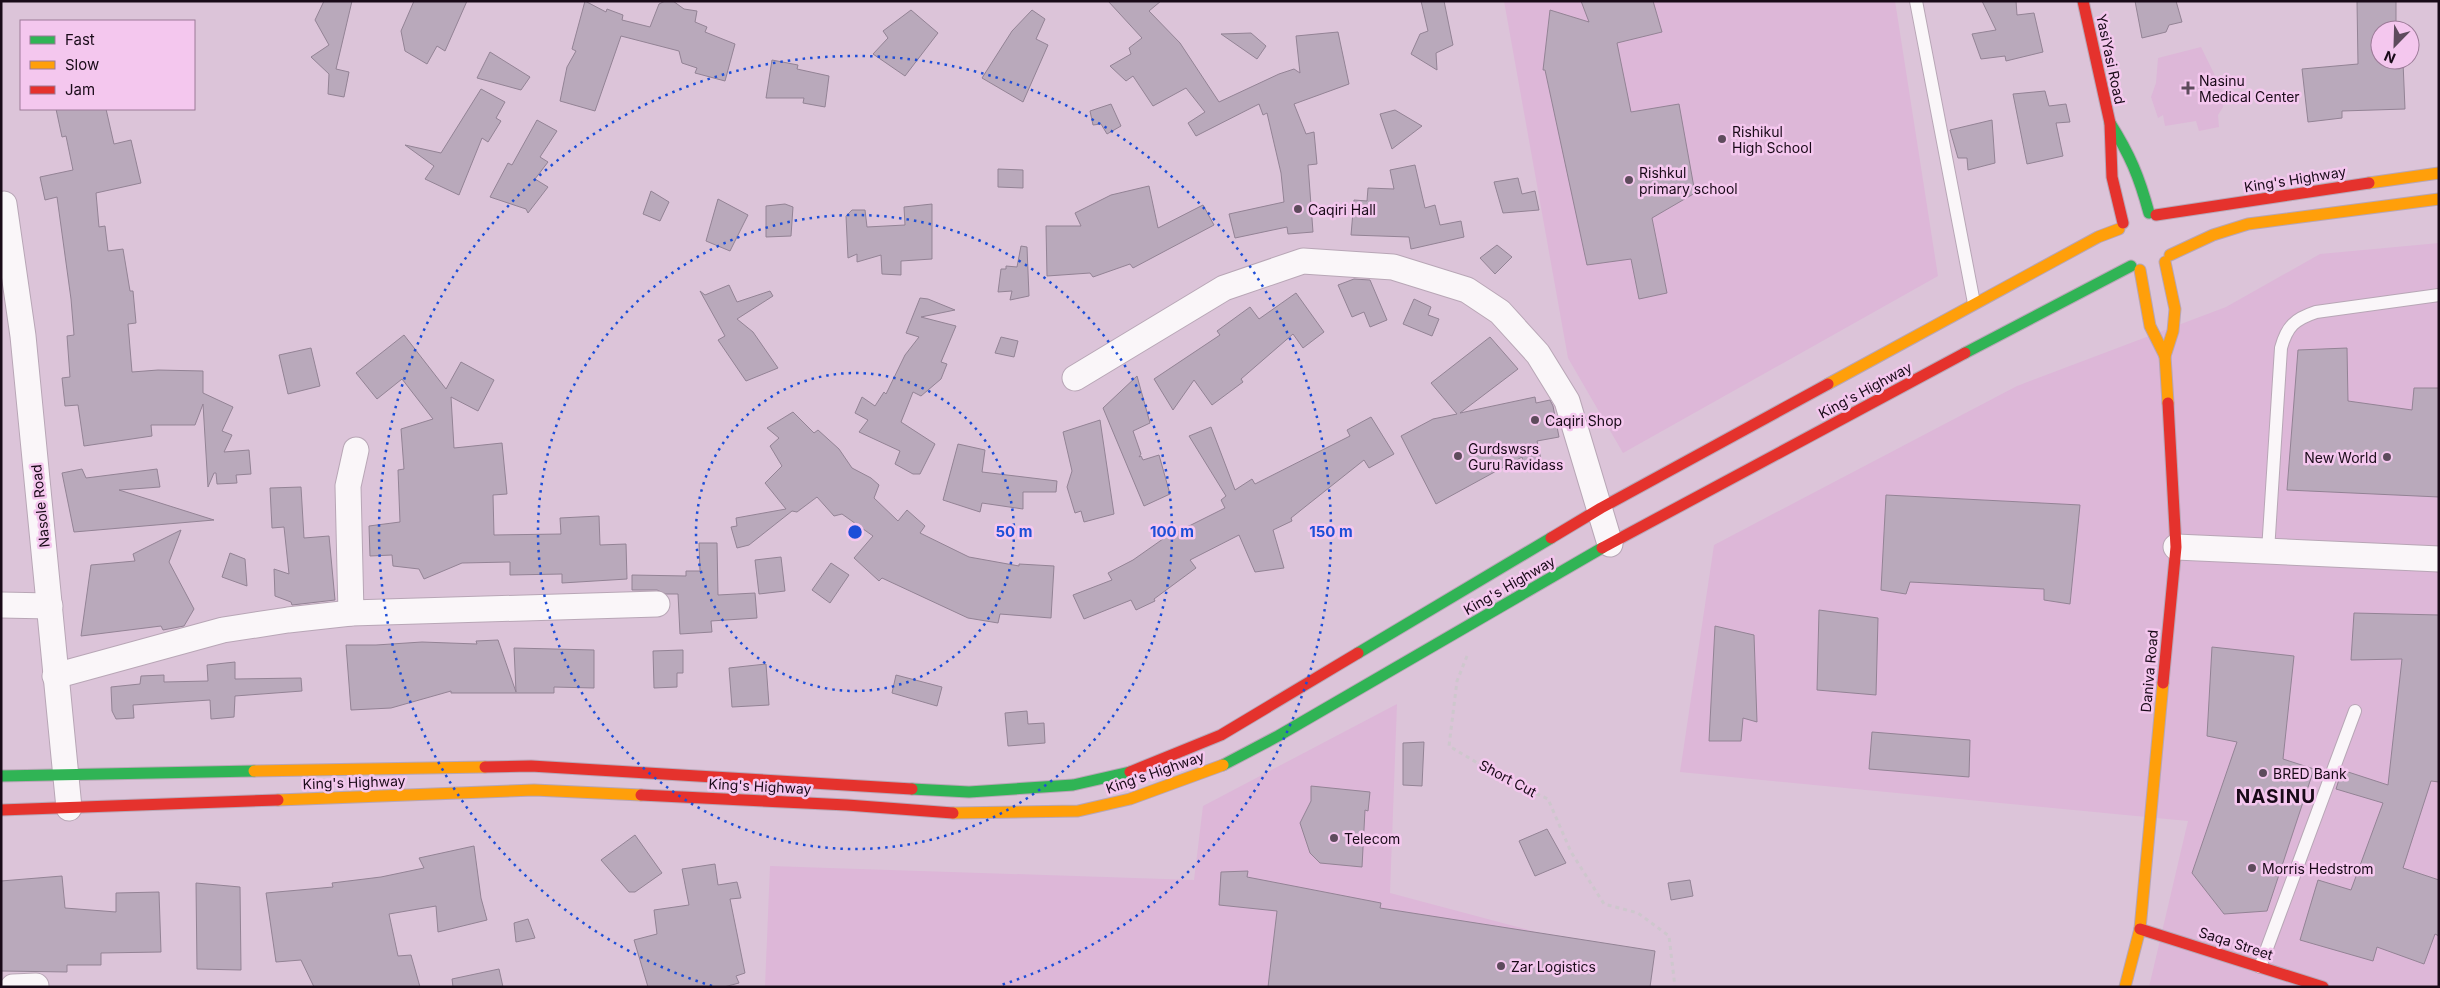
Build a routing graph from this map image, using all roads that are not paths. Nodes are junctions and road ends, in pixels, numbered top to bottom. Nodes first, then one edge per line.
1 (1916, 1) edge
2 (2083, 1) edge
3 (2110, 123) junction
4 (2439, 173) edge
5 (2439, 199) edge
6 (4, 204) dead end
7 (2136, 219) junction
8 (2117, 245) dead end
9 (2168, 258) junction
10 (2131, 265) junction
11 (2439, 295) edge
12 (1974, 303) junction
13 (12, 335) edge
14 (2165, 356) junction
15 (1075, 378) dead end
16 (356, 450) dead end
17 (1601, 508) junction
18 (1610, 544) junction
19 (2176, 547) junction
20 (2268, 551) junction
21 (2439, 559) edge
22 (657, 604) dead end
23 (1, 605) edge
24 (50, 606) junction
25 (351, 613) junction
26 (55, 676) junction
27 (2355, 711) dead end
28 (66, 774) junction
29 (1, 776) edge
30 (69, 808) junction
31 (1, 810) edge
32 (2140, 928) junction
33 (2260, 967) junction
34 (2125, 987) edge
35 (2323, 987) edge

1 - 12 lane
2 - 3 main road, YasiYasi Road
3 - 7 main road, YasiYasi Road
3 - 7 main road, YasiYasi Road
4 - 7 main road, King's Highway
5 - 9 main road
6 - 13 street, Nasole Road
7 - 8 main road
7 - 9 main road
7 - 12 main road, King's Highway
9 - 10 main road, King's Highway
9 - 14 main road
10 - 14 main road
10 - 18 main road, King's Highway
11 - 20 lane
12 - 17 main road, King's Highway
13 - 24 street, Nasole Road
14 - 19 main road, Daniva Road
15 - 17 street
16 - 25 street
17 - 18 street
17 - 28 main road, King's Highway
18 - 30 main road, King's Highway
19 - 20 street
19 - 32 main road, Daniva Road
20 - 21 street
22 - 25 street
23 - 24 street
24 - 26 street, Nasole Road
25 - 26 street
26 - 28 street, Nasole Road
27 - 33 lane
28 - 29 main road, King's Highway
28 - 30 street, Nasole Road
30 - 31 main road, King's Highway
32 - 33 main road, Saqa Street
32 - 34 main road, Daniva Road
33 - 35 main road, Saqa Street

